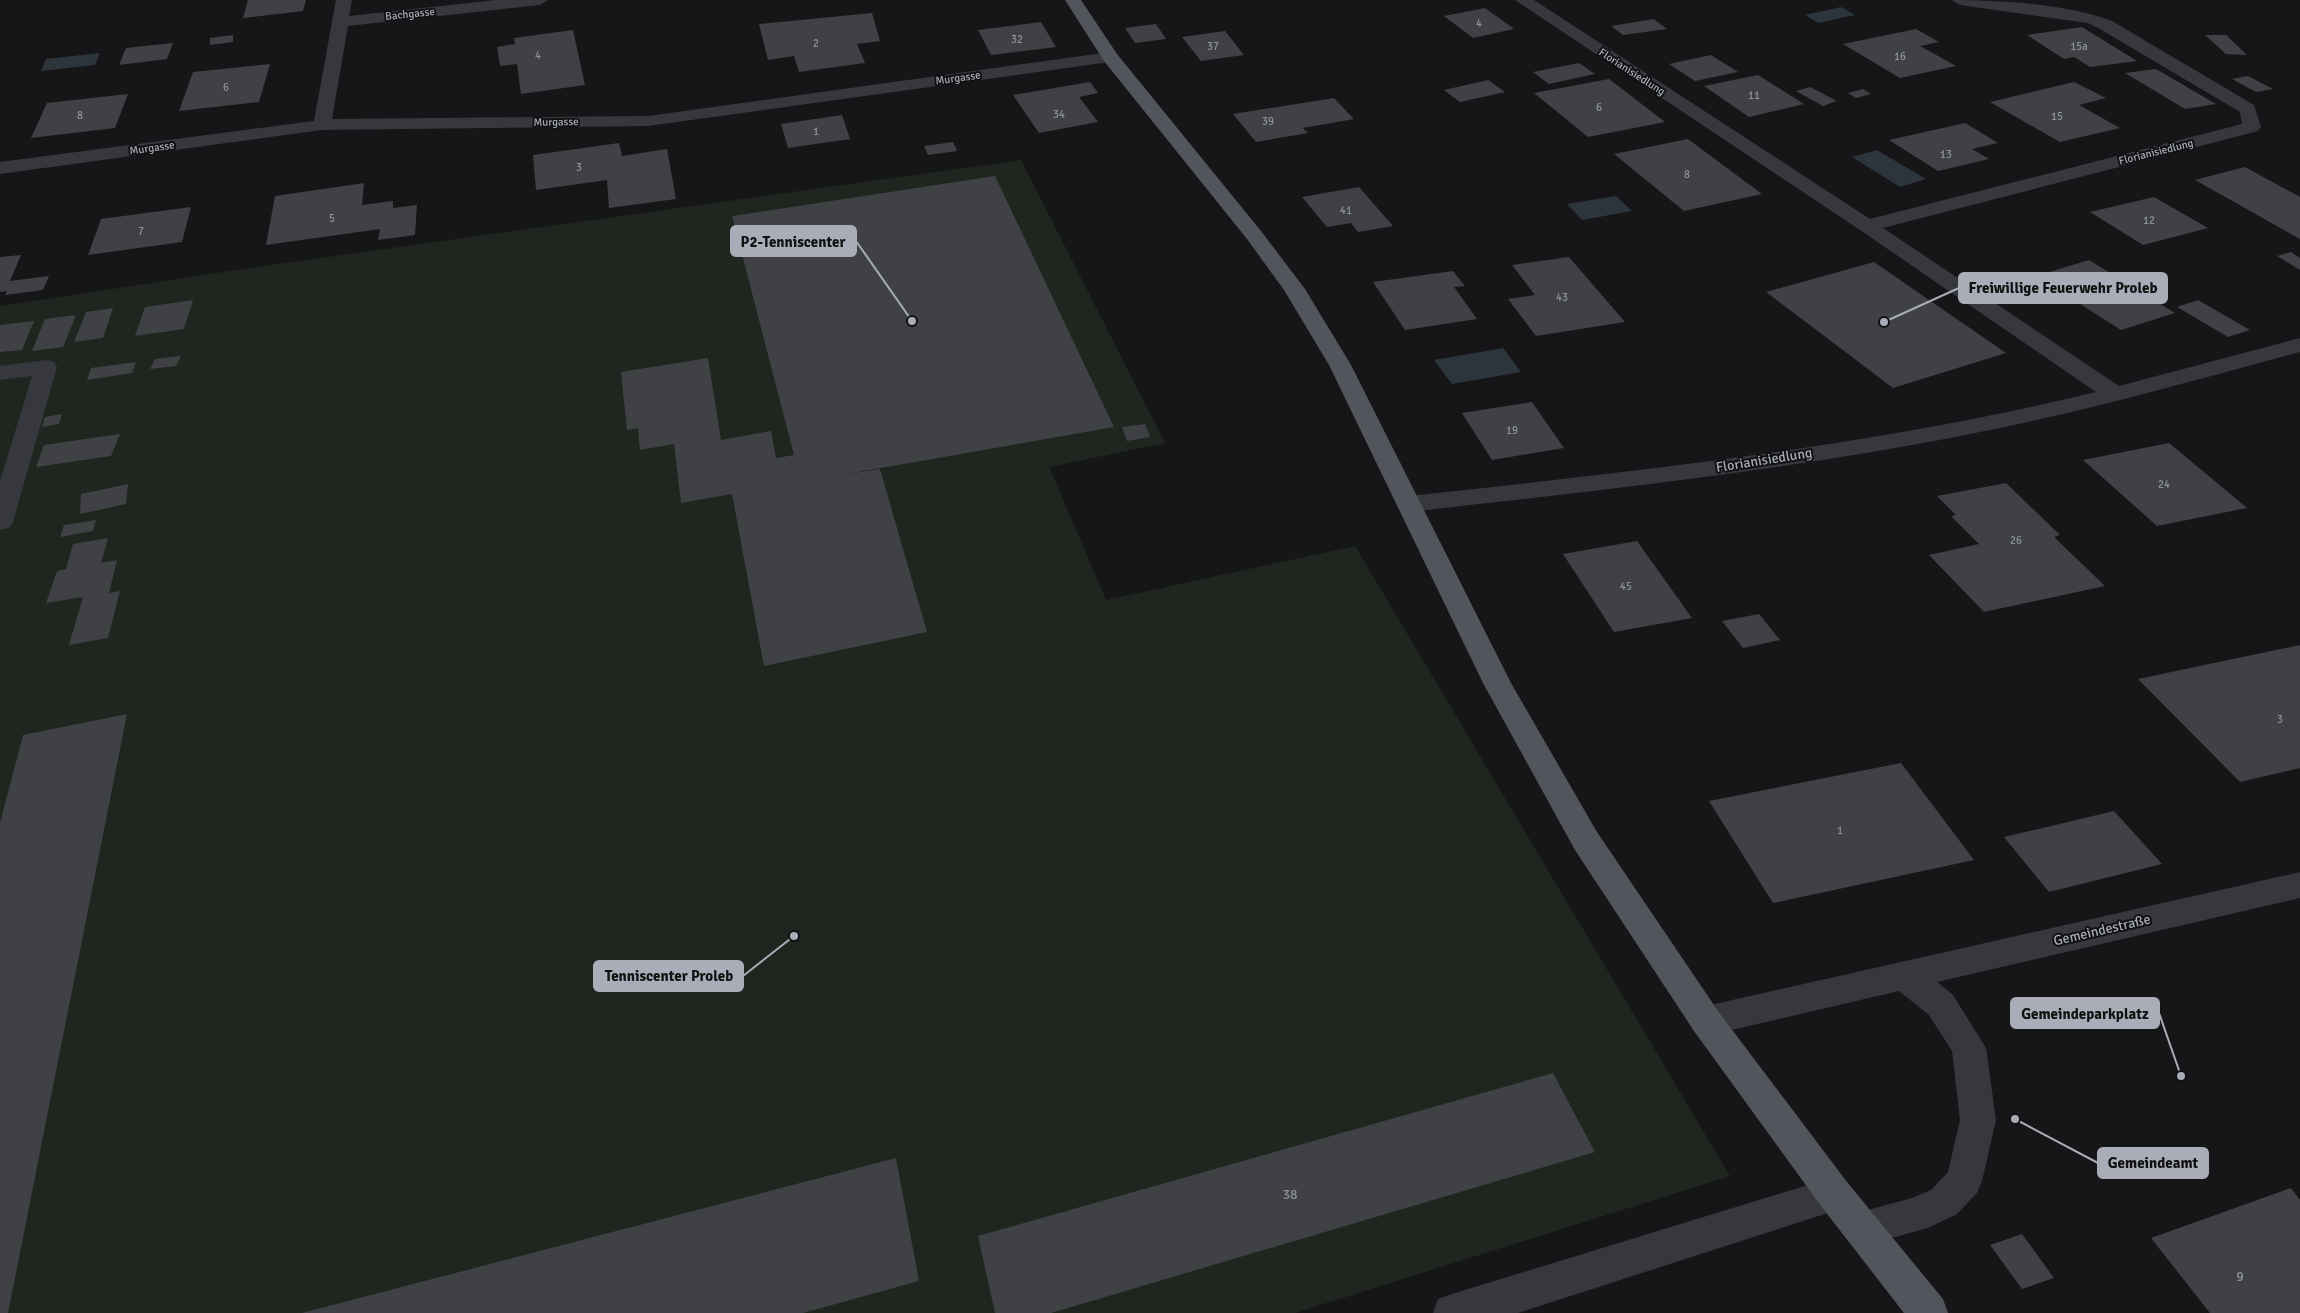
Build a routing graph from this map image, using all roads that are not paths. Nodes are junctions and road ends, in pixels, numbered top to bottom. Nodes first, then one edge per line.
1 (344, 0) edge
2 (540, 0) edge
3 (1073, 0) edge
4 (1523, 0) edge
5 (1960, 0) edge
6 (340, 22) junction
7 (1110, 58) junction
8 (322, 125) junction
9 (0, 168) edge
10 (1867, 226) junction
11 (2300, 344) edge
12 (0, 373) edge
13 (2115, 394) junction
14 (1409, 504) junction
15 (0, 522) edge
16 (2300, 885) edge
17 (1904, 976) junction
18 (1706, 1022) junction
19 (1834, 1194) junction
20 (1862, 1228) junction
21 (1452, 1313) edge
22 (1930, 1313) edge

1 - 6 street
2 - 6 street, Bachgasse
3 - 7 main road
4 - 10 street, Florianisiedlung
5 - 10 street, Florianisiedlung
6 - 8 street
7 - 8 street, Murgasse
7 - 14 main road
8 - 9 street, Murgasse
10 - 13 street, Florianisiedlung
11 - 13 street, Florianisiedlung
12 - 15 street
13 - 14 street, Florianisiedlung
14 - 18 main road
16 - 17 street, Gemeindestraße
17 - 18 street, Gemeindestraße
17 - 20 street
18 - 19 main road
19 - 20 main road
19 - 21 street
20 - 22 main road

